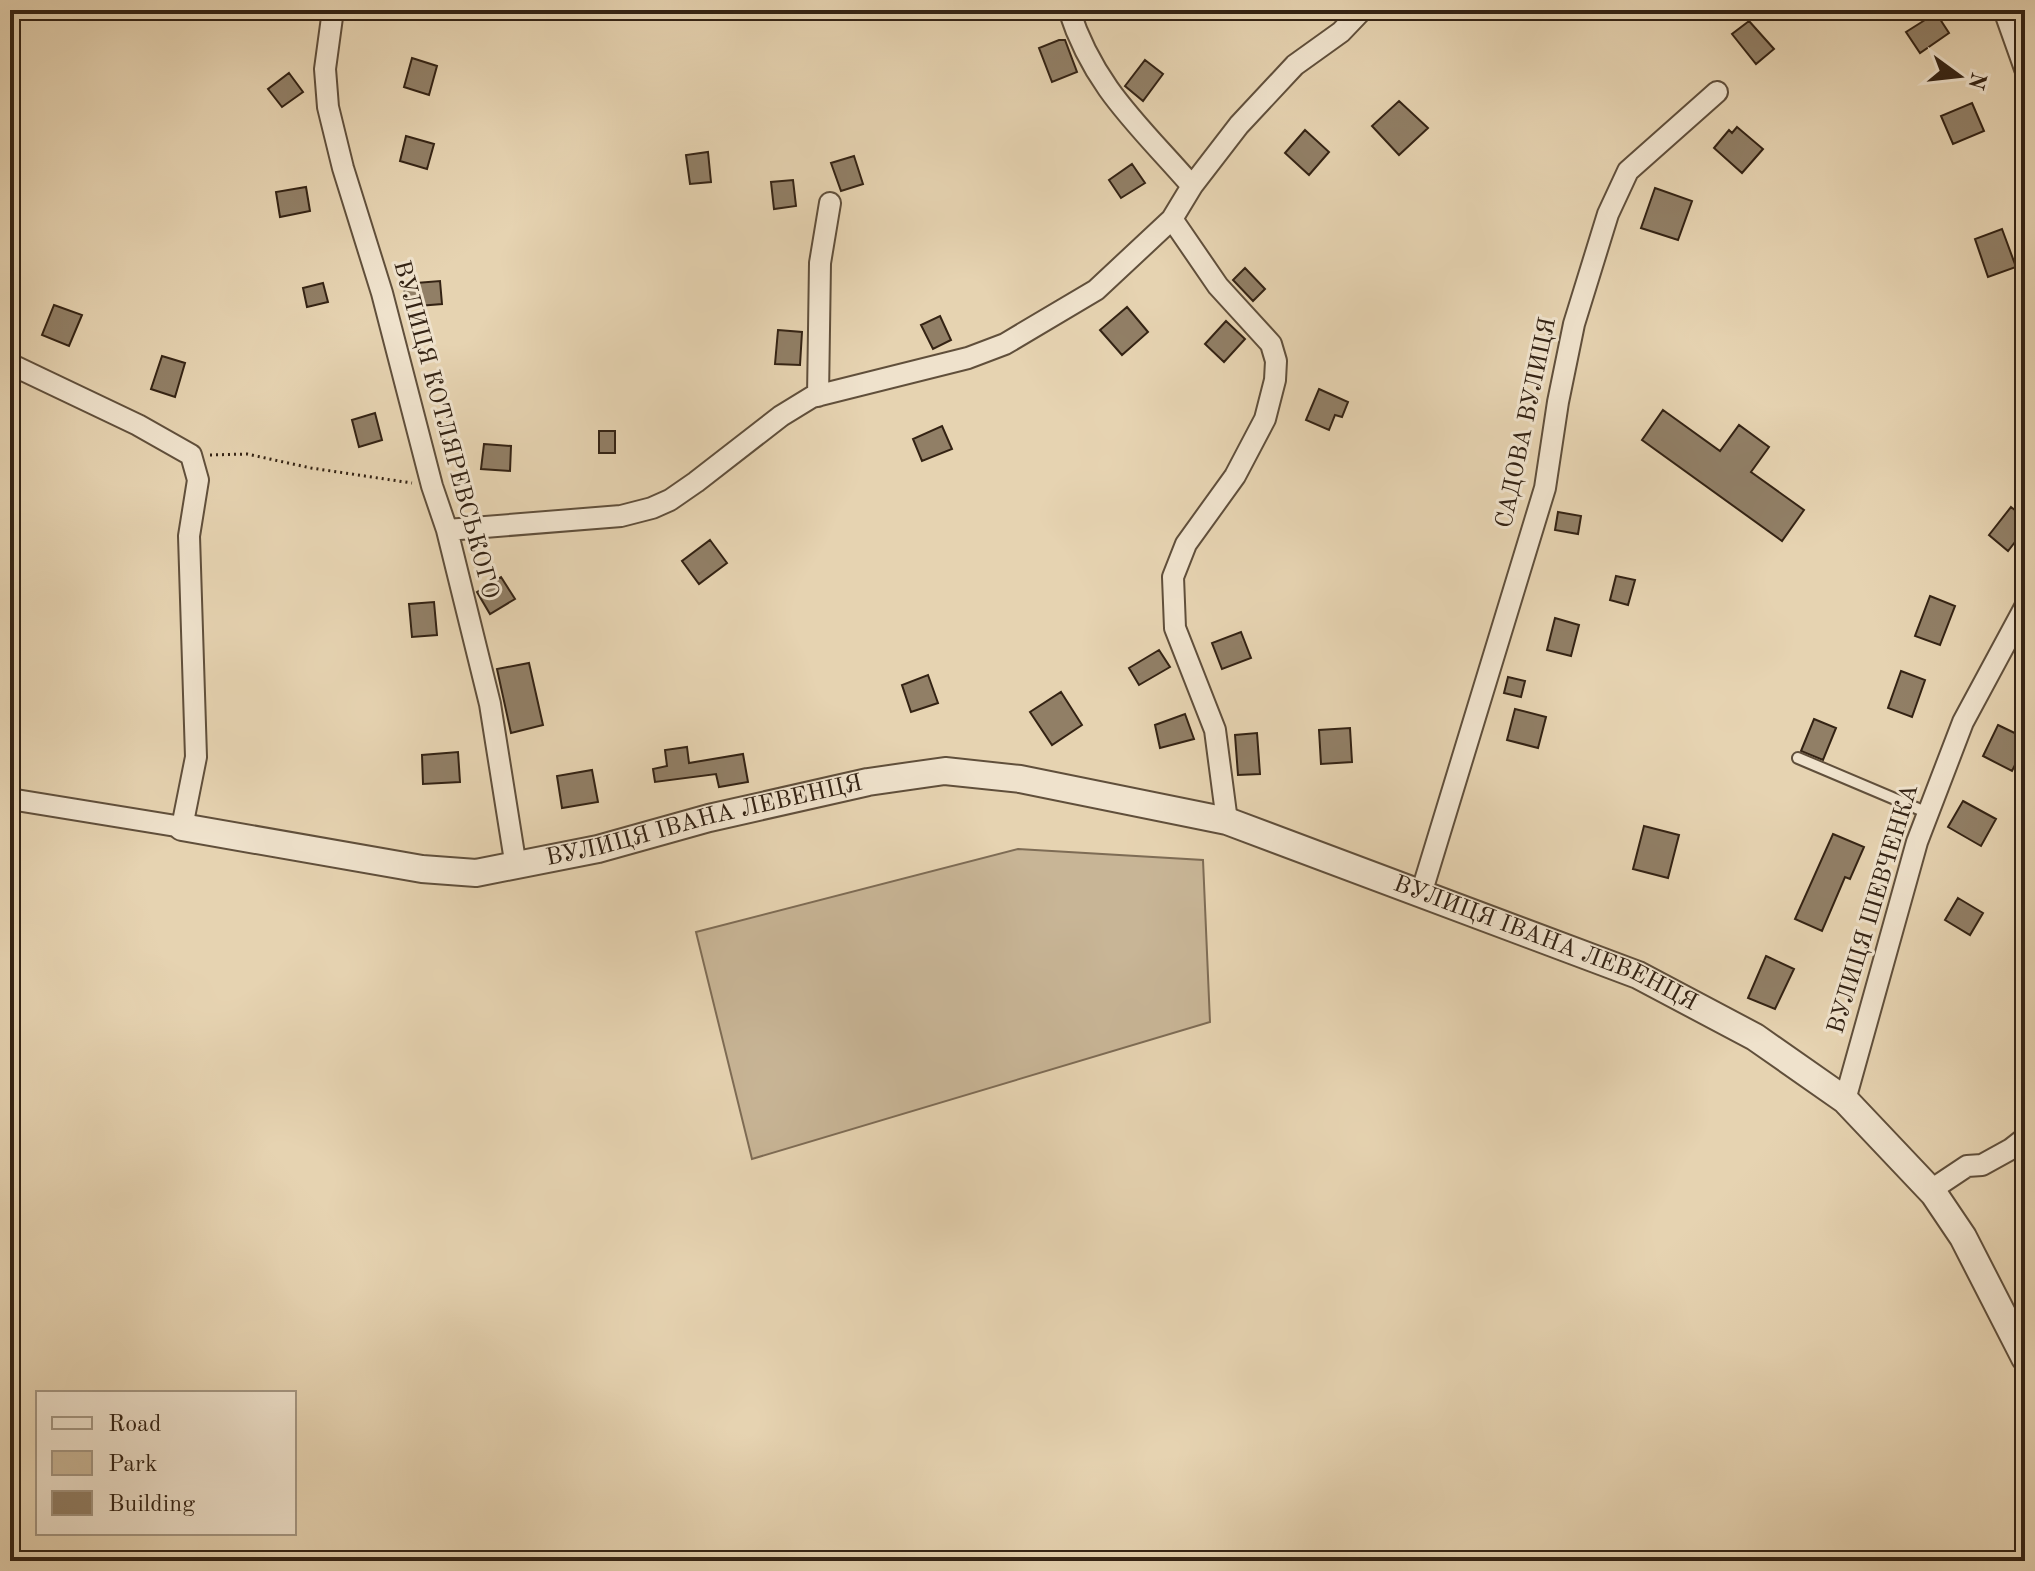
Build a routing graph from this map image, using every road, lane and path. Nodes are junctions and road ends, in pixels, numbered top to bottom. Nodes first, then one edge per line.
1 (333, 10) edge
2 (1069, 10) edge
3 (1362, 10) edge
4 (2004, 10) edge
5 (2025, 69) edge
6 (1717, 92) dead end
7 (1192, 186) junction
8 (830, 203) dead end
9 (1172, 219) junction
10 (10, 364) edge
11 (818, 396) junction
12 (191, 455) junction
13 (432, 486) junction
14 (447, 530) junction
15 (2025, 607) edge
16 (1798, 758) dead end
17 (10, 799) edge
18 (1928, 813) junction
19 (1227, 821) junction
20 (182, 827) junction
21 (516, 867) junction
22 (1421, 894) junction
23 (1845, 1100) junction
24 (2025, 1138) edge
25 (1931, 1190) junction
26 (2025, 1358) edge

1 - 13 street, ВУЛИЦЯ КОТЛЯРЕВСЬКОГО
2 - 7 street
3 - 7 street
4 - 5 street
6 - 22 street, САДОВА ВУЛИЦЯ
7 - 9 street
8 - 11 street
9 - 11 street
9 - 19 street
10 - 12 street
11 - 14 street
12 - 13 path
12 - 20 street
13 - 14 street, ВУЛИЦЯ КОТЛЯРЕВСЬКОГО
14 - 21 street, ВУЛИЦЯ КОТЛЯРЕВСЬКОГО
15 - 18 street, ВУЛИЦЯ ШЕВЧЕНКА
16 - 18 lane
17 - 20 street
18 - 23 street, ВУЛИЦЯ ШЕВЧЕНКА
19 - 21 street, ВУЛИЦЯ ІВАНА ЛЕВЕНЦЯ
19 - 22 street, ВУЛИЦЯ ІВАНА ЛЕВЕНЦЯ
20 - 21 street, ВУЛИЦЯ ІВАНА ЛЕВЕНЦЯ
22 - 23 street, ВУЛИЦЯ ІВАНА ЛЕВЕНЦЯ
23 - 25 street, ВУЛИЦЯ ІВАНА ЛЕВЕНЦЯ
24 - 25 street
25 - 26 street, ВУЛИЦЯ ІВАНА ЛЕВЕНЦЯ

